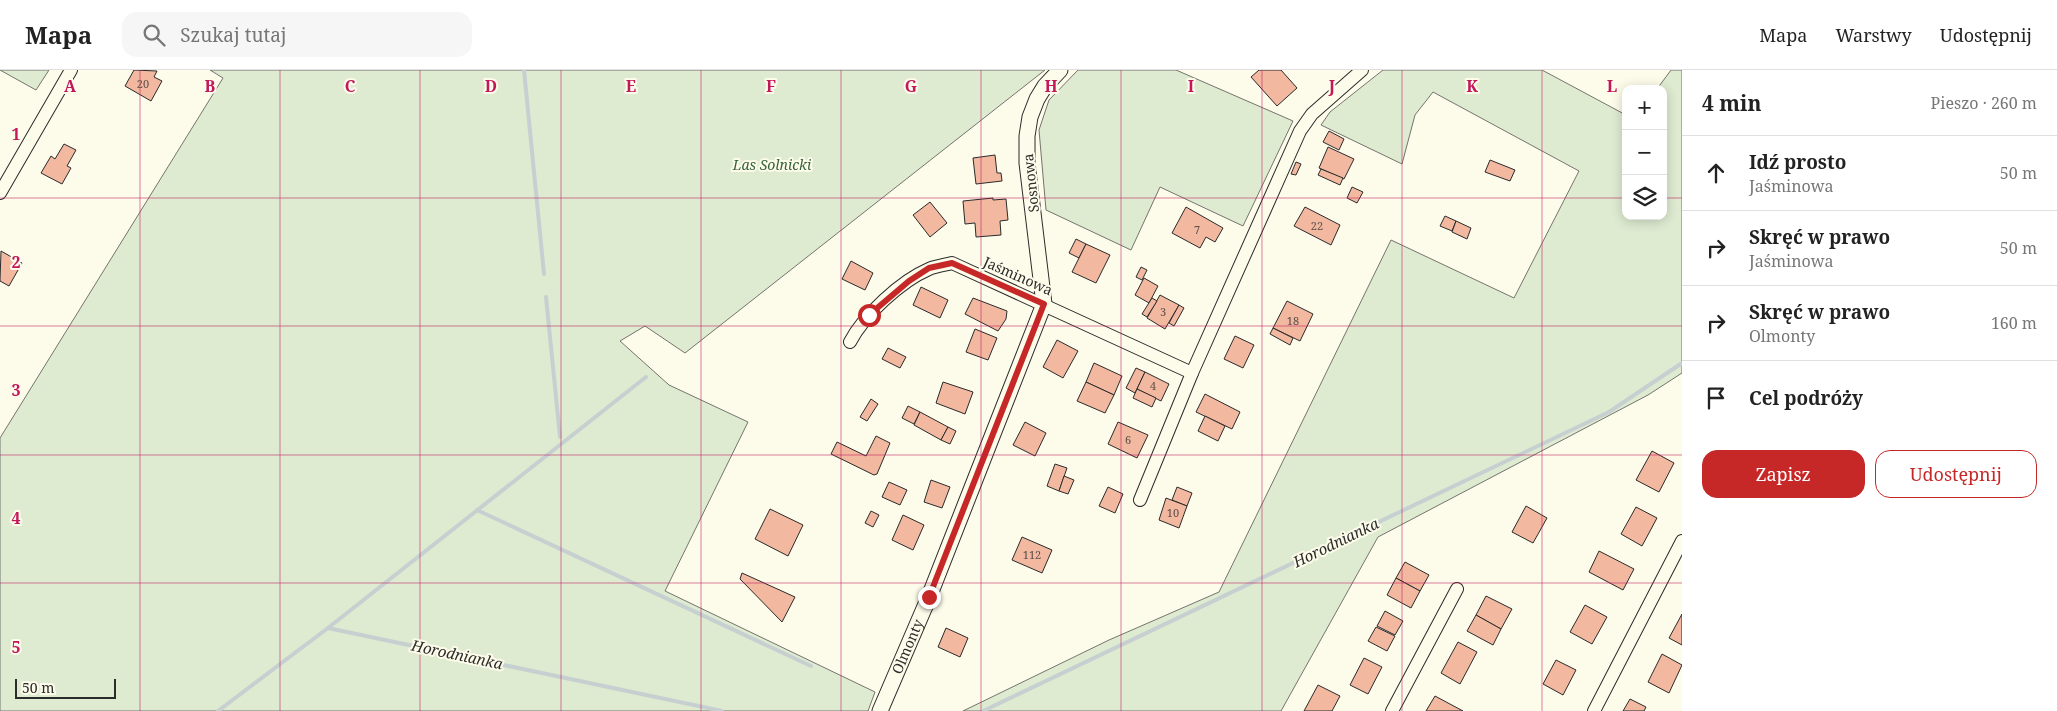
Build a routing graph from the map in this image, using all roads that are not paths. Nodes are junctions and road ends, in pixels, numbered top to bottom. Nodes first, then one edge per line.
1 (71, 70) edge
2 (1060, 70) edge
3 (1362, 70) edge
4 (2, 186) edge
5 (1044, 304) junction
6 (850, 342) dead end
7 (1192, 373) junction
8 (1140, 500) dead end
9 (1682, 541) edge
10 (1457, 589) dead end
11 (880, 711) edge
12 (1392, 711) edge
13 (1594, 711) edge

1 - 4 street
2 - 5 street, Sosnowa
3 - 7 street
5 - 6 street, Jaśminowa
5 - 7 street, Jaśminowa
5 - 11 street, Olmonty
7 - 8 street
9 - 13 street
10 - 12 street

